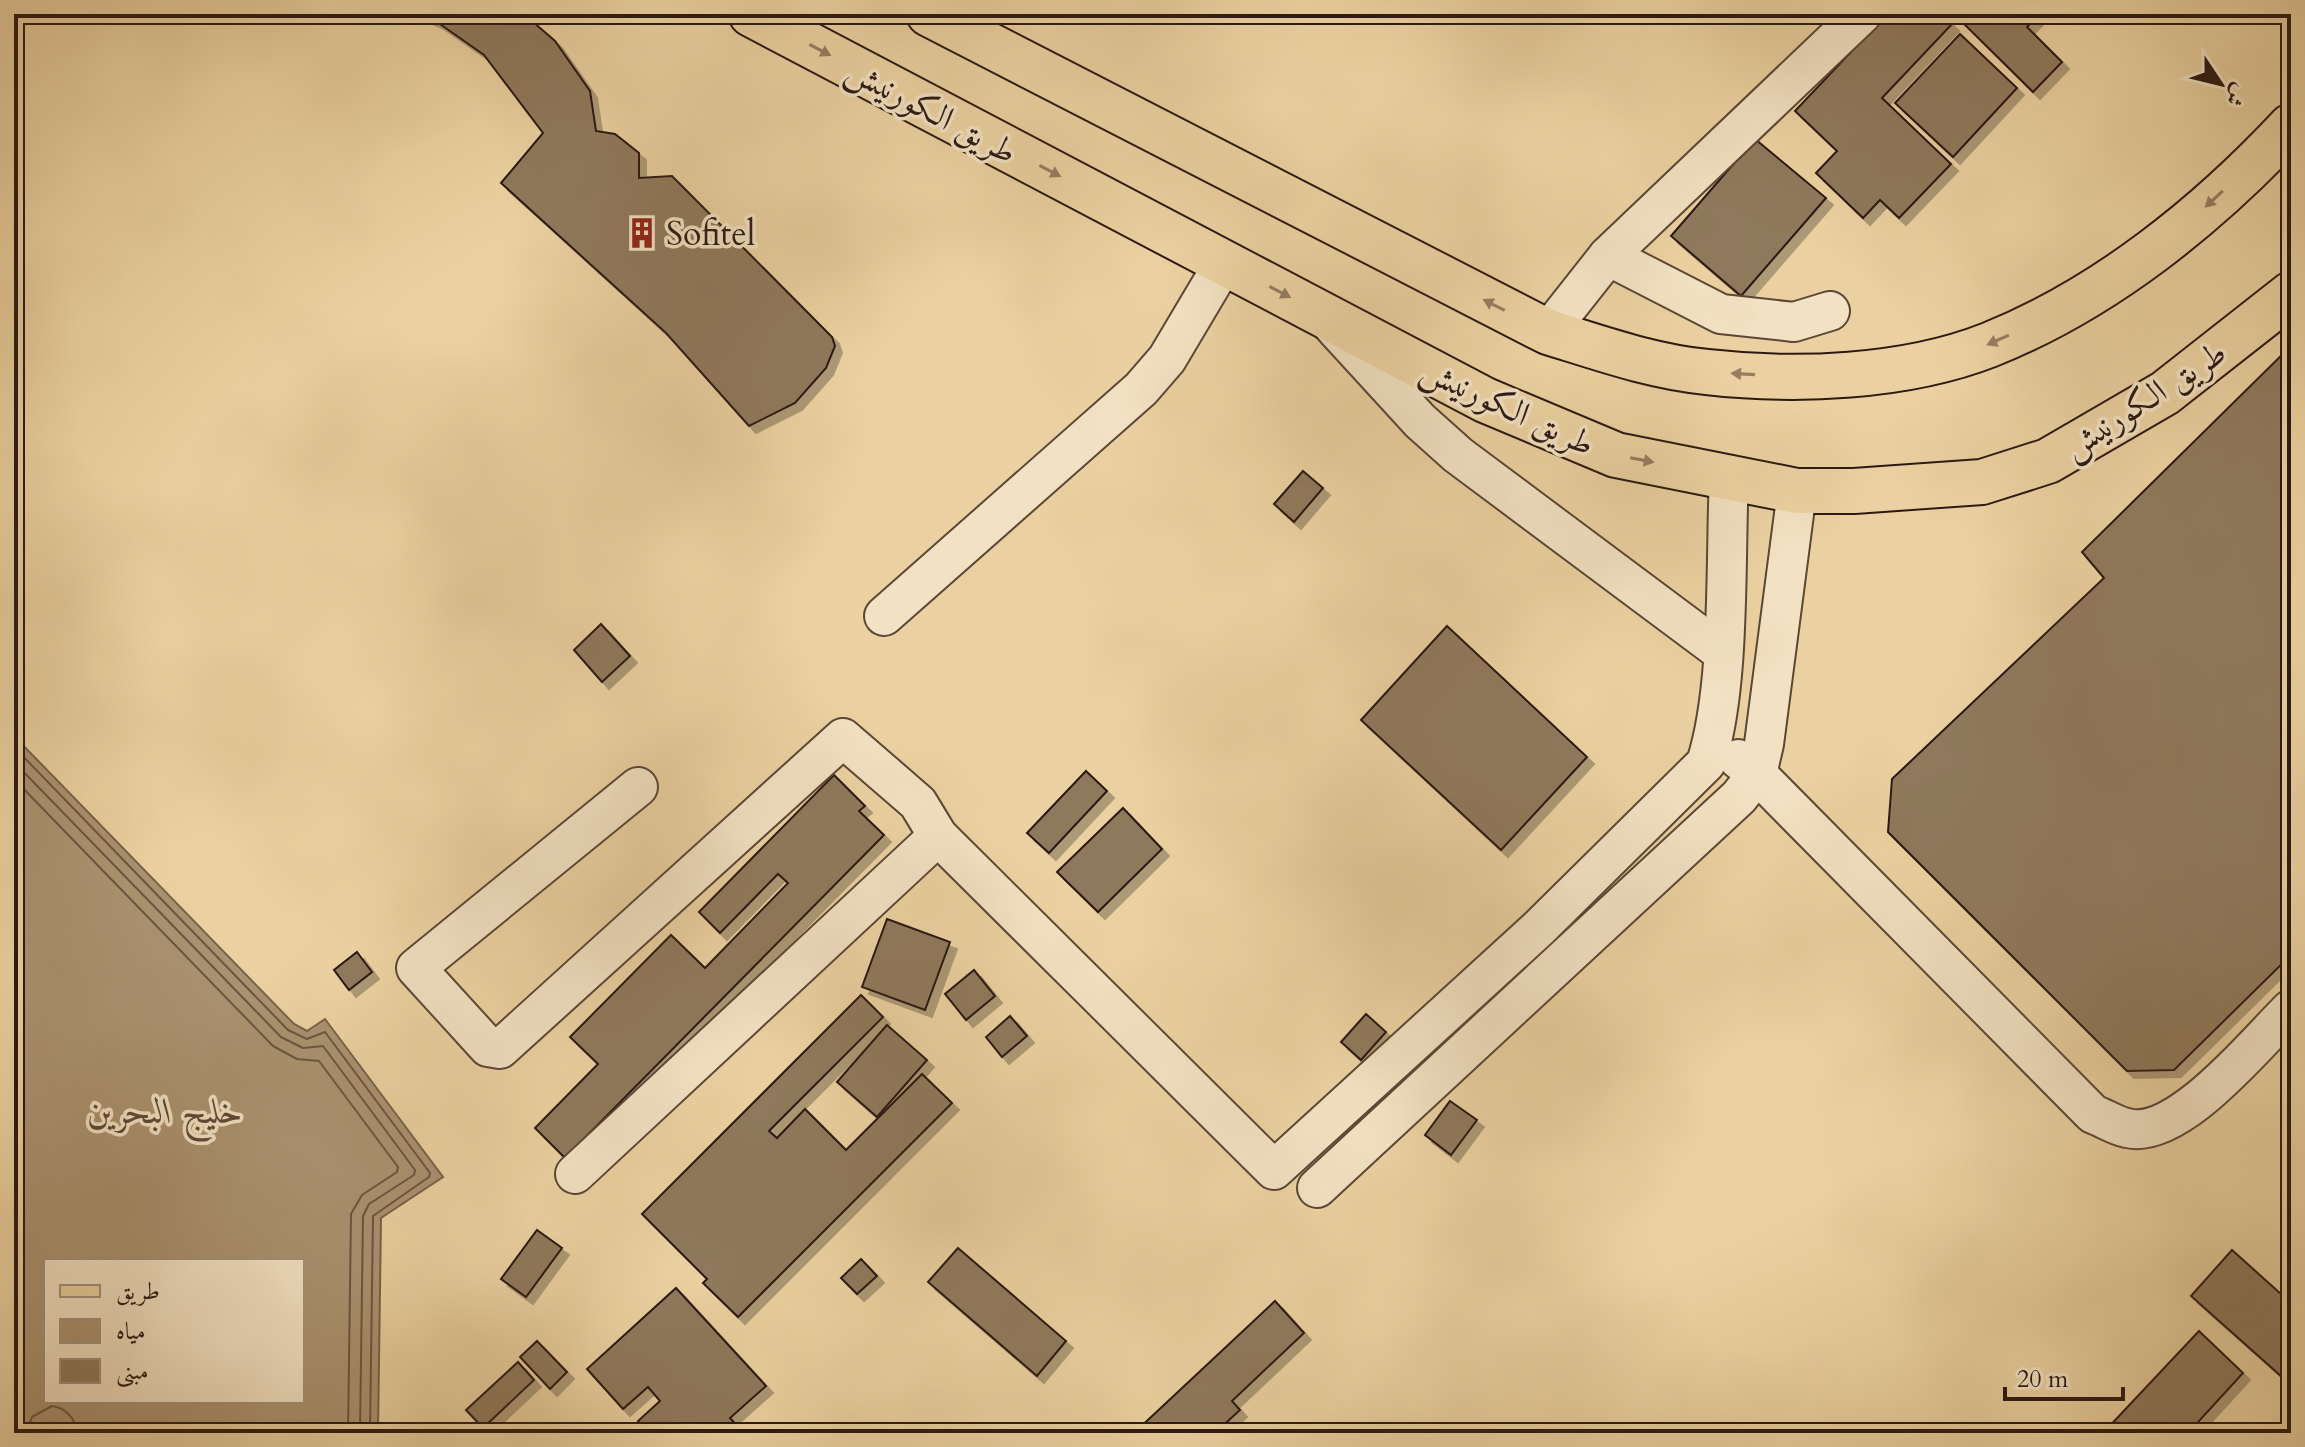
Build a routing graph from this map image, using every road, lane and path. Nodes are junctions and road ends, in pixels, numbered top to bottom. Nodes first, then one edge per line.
1 (751, 14) edge
2 (929, 14) edge
3 (1862, 14) edge
4 (2282, 145) edge
5 (1608, 256) junction
6 (1224, 263) junction
7 (2291, 294) edge
8 (1830, 311) dead end
9 (1323, 315) junction
10 (1548, 332) junction
11 (1729, 476) junction
12 (1797, 491) junction
13 (884, 616) dead end
14 (1722, 652) junction
15 (1713, 741) junction
16 (1757, 774) junction
17 (638, 787) dead end
18 (938, 836) junction
19 (1539, 928) junction
20 (1567, 955) junction
21 (2291, 1009) edge
22 (575, 1174) dead end
23 (1317, 1188) dead end

1 -> 6 main road, طريق الكورنيش
10 -> 2 main road
3 - 5 street
4 -> 10 main road
5 - 8 street
5 - 10 street
6 -> 9 main road, طريق الكورنيش
6 - 13 street
7 - 12 main road, طريق الكورنيش
9 -> 11 main road, طريق الكورنيش
9 - 14 street
11 - 12 main road, طريق الكورنيش
11 - 14 street
12 - 16 street
14 - 15 street
15 - 16 street
15 - 19 street
16 - 20 street
16 - 21 street
17 - 18 street
18 - 19 street
18 - 22 street
19 - 20 street
20 - 23 street

